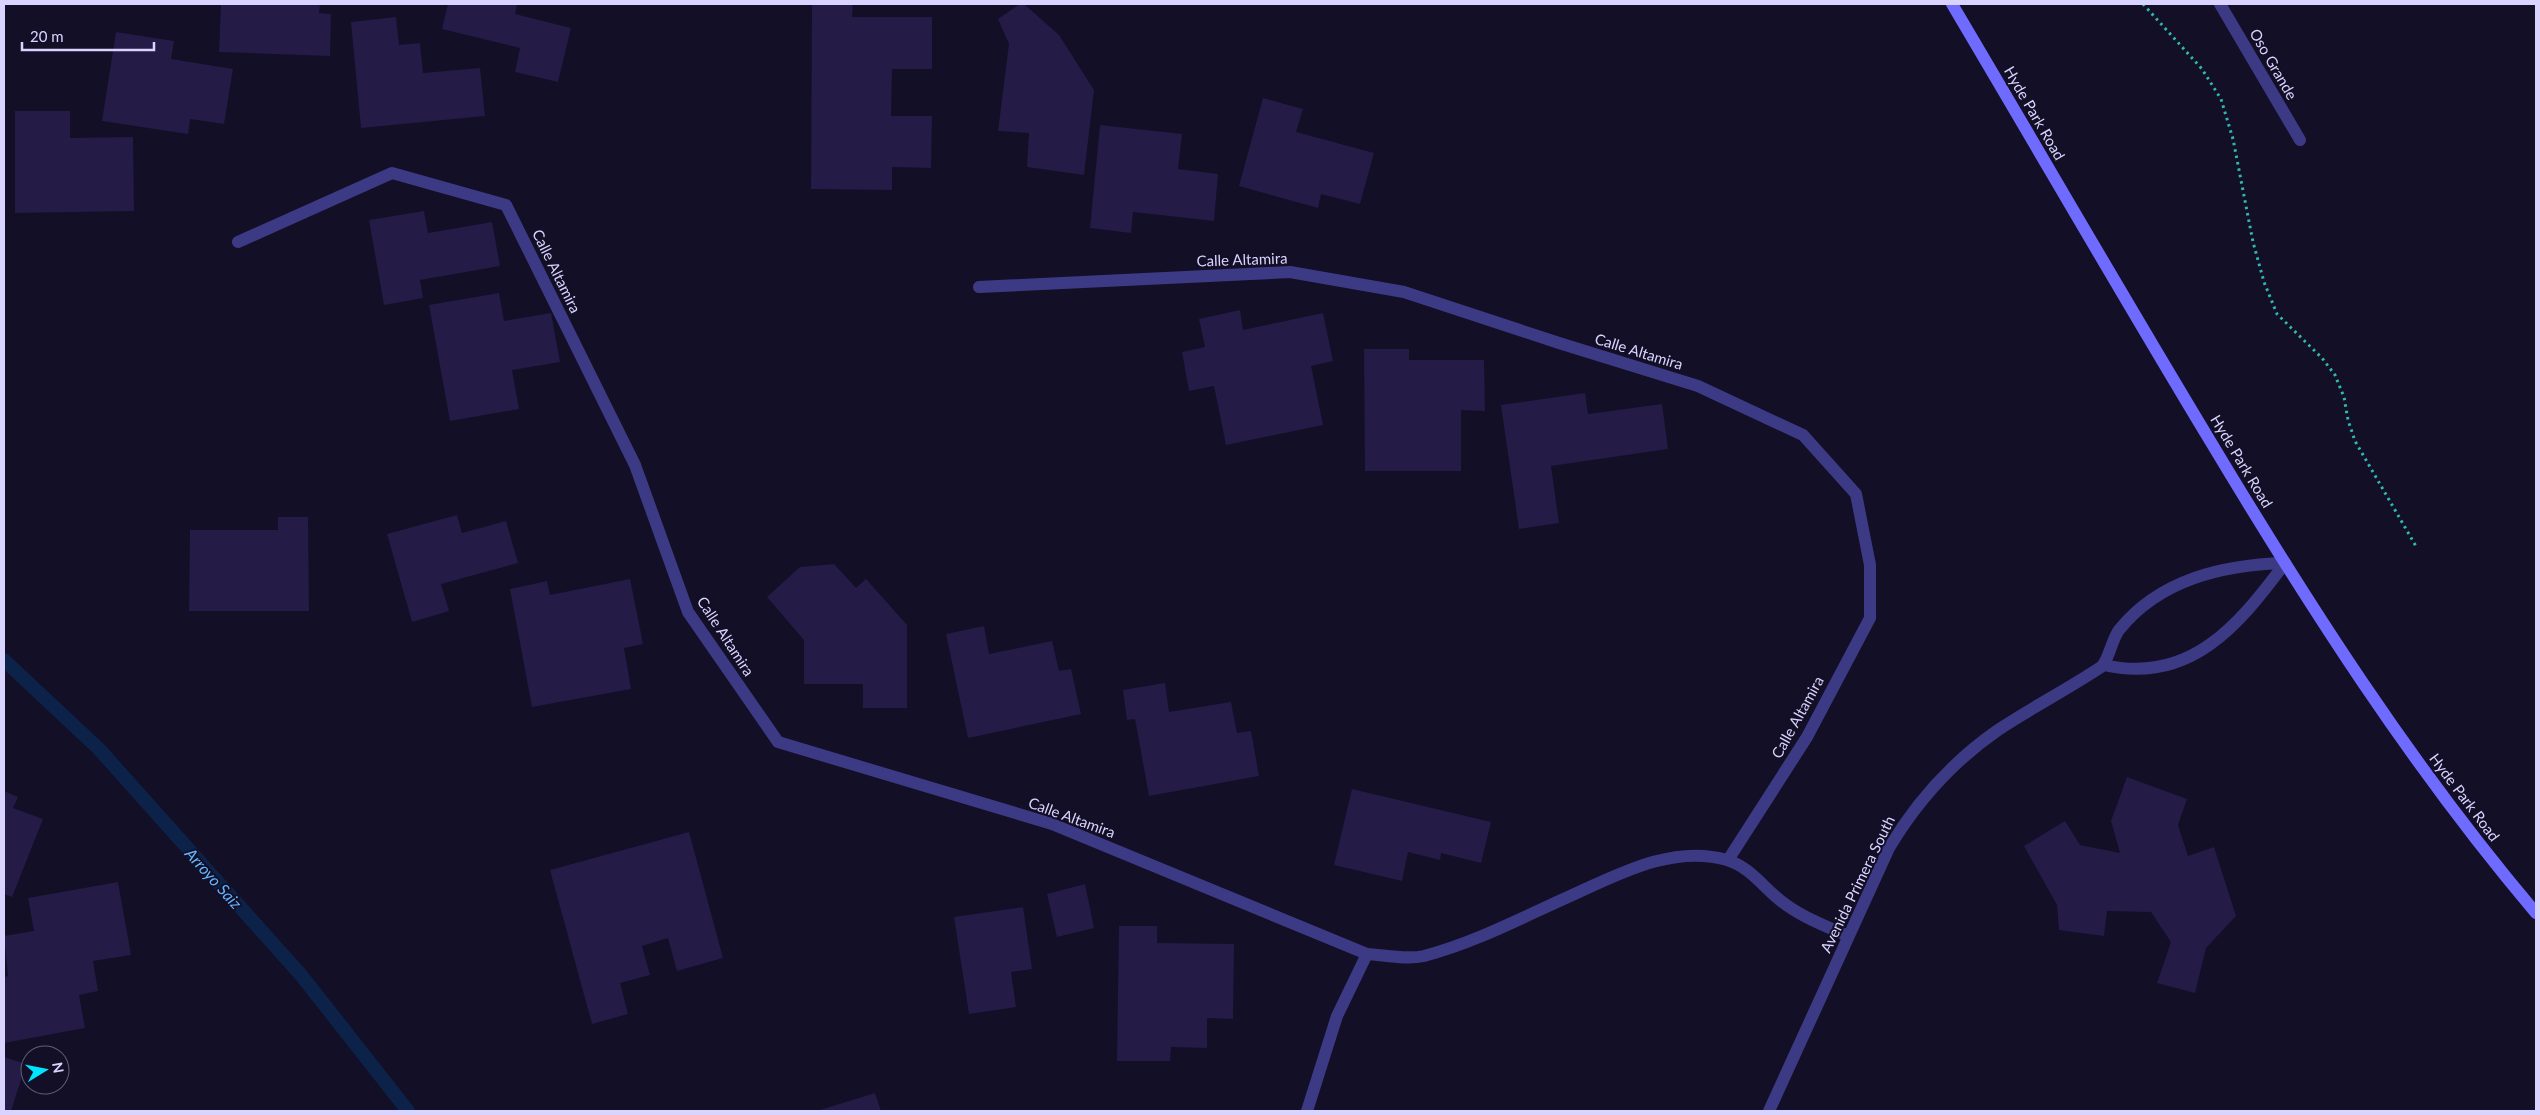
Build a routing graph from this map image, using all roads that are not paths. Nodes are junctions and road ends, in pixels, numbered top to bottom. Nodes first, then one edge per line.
1 (1952, 4) edge
2 (2220, 4) edge
3 (2300, 140) dead end
4 (238, 242) dead end
5 (979, 287) dead end
6 (2285, 563) junction
7 (2104, 665) junction
8 (1728, 860) junction
9 (2536, 913) edge
10 (1848, 936) junction
11 (1367, 954) junction
12 (1307, 1111) edge
13 (1769, 1111) edge

1 - 6 main road, Hyde Park Road
2 - 3 street, Oso Grande
4 - 11 street, Calle Altamira
5 - 8 street, Calle Altamira
6 - 7 street
6 - 7 street
6 - 9 main road, Hyde Park Road
7 - 10 street, Avenida Primera South
8 - 10 street, Calle Altamira
8 - 11 street, Calle Altamira
10 - 13 street, Avenida Primera South
11 - 12 street

